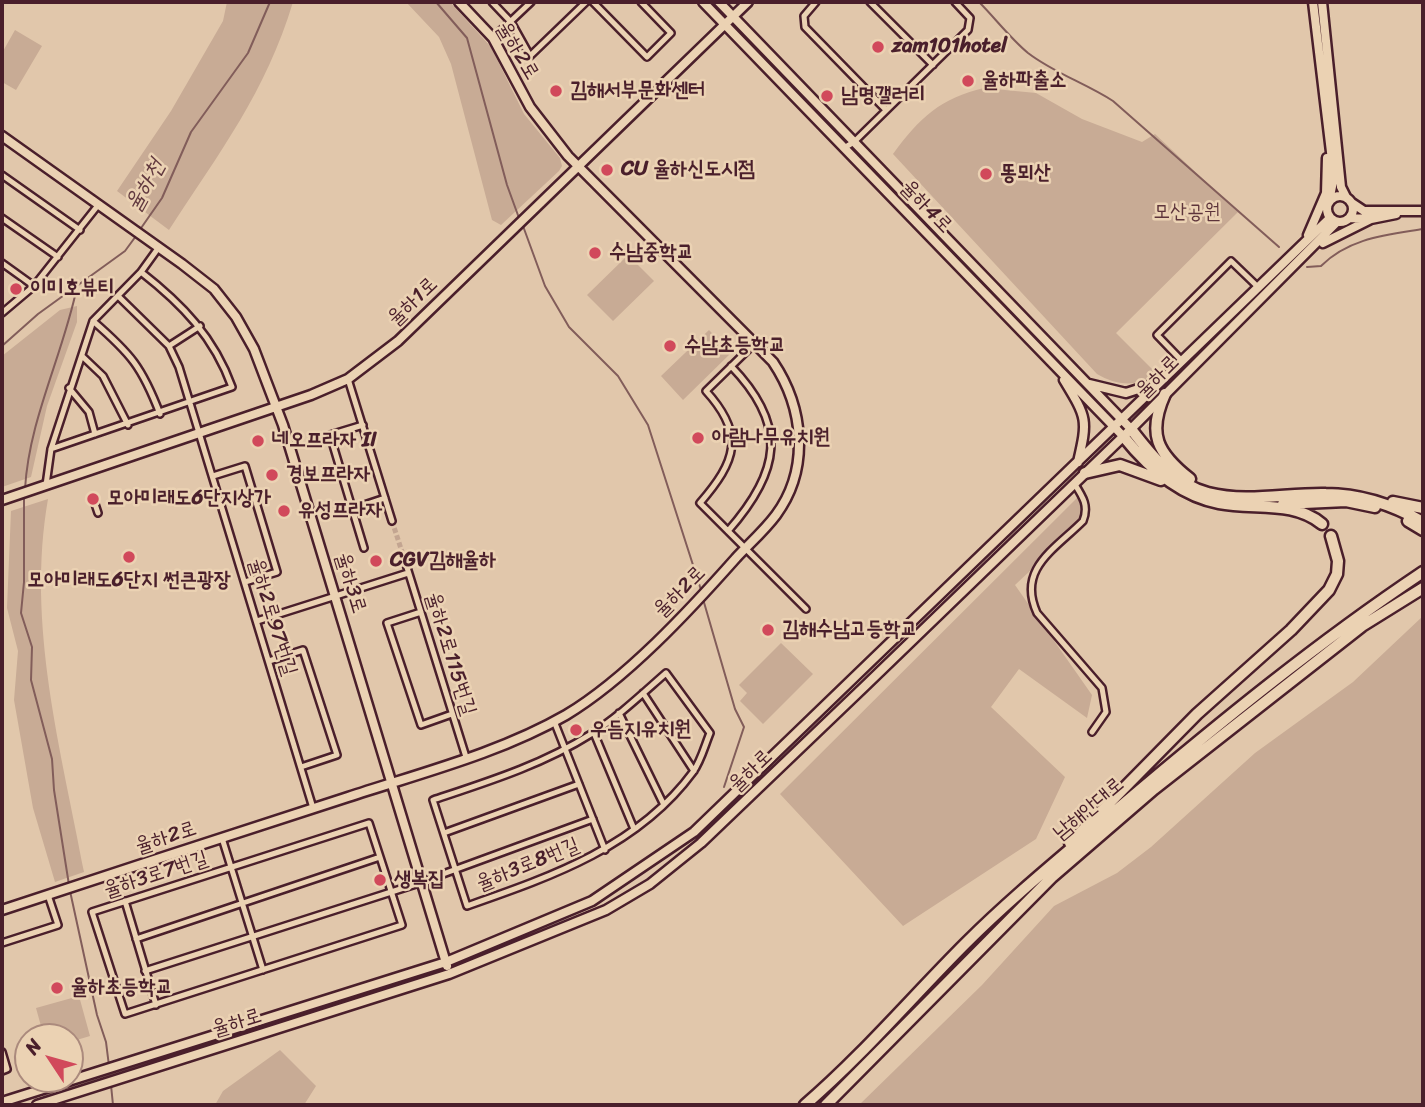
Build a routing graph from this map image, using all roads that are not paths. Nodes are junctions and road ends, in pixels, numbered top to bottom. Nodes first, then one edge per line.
1 (459, 2) edge
2 (492, 2) edge
3 (531, 2) edge
4 (586, 2) edge
5 (593, 2) edge
6 (641, 2) edge
7 (703, 2) edge
8 (719, 2) edge
9 (748, 2) edge
10 (816, 2) edge
11 (870, 2) edge
12 (956, 2) edge
13 (1313, 2) edge
14 (1322, 2) edge
15 (733, 16) junction
16 (511, 22) junction
17 (725, 25) junction
18 (493, 38) junction
19 (933, 65) junction
20 (886, 110) junction
21 (1328, 127) junction
22 (2, 136) edge
23 (854, 142) junction
24 (844, 148) junction
25 (578, 167) junction
26 (2, 175) edge
27 (1349, 199) junction
28 (1329, 201) junction
29 (99, 204) junction
30 (1423, 211) edge
31 (1405, 212) junction
32 (2, 218) edge
33 (1350, 218) junction
34 (1371, 219) junction
35 (1334, 220) junction
36 (80, 230) junction
37 (155, 244) junction
38 (1297, 249) junction
39 (58, 257) junction
40 (2, 263) edge
41 (141, 272) junction
42 (1286, 273) junction
43 (34, 286) junction
44 (1258, 288) junction
45 (118, 296) junction
46 (3, 310) edge
47 (93, 321) junction
48 (200, 326) junction
49 (755, 343) junction
50 (169, 346) junction
51 (82, 356) junction
52 (1182, 361) junction
53 (731, 366) junction
54 (1058, 368) junction
55 (348, 379) junction
56 (1163, 380) junction
57 (1087, 384) junction
58 (69, 388) junction
59 (1165, 394) junction
60 (191, 403) junction
61 (277, 407) junction
62 (160, 414) junction
63 (1122, 420) junction
64 (128, 425) junction
65 (363, 425) junction
66 (1114, 427) junction
67 (1127, 432) junction
68 (95, 434) junction
69 (201, 435) junction
70 (51, 449) junction
71 (1077, 463) junction
72 (1085, 473) junction
73 (213, 476) junction
74 (1074, 483) junction
75 (43, 486) junction
76 (1202, 495) junction
77 (1362, 496) junction
78 (385, 498) junction
79 (2, 500) edge
80 (95, 504) dead end
81 (1261, 507) junction
82 (1423, 508) edge
83 (352, 509) junction
84 (98, 513) dead end
85 (392, 521) tunnel mouth
86 (1423, 522) edge
87 (1322, 524) dead end
88 (1423, 530) edge
89 (728, 531) junction
90 (1331, 536) dead end
91 (364, 548) dead end
92 (746, 548) junction
93 (405, 561) tunnel mouth
94 (1423, 572) edge
95 (408, 573) junction
96 (245, 582) junction
97 (1423, 588) edge
98 (335, 596) junction
99 (806, 609) dead end
100 (421, 612) junction
101 (257, 621) junction
102 (269, 661) junction
103 (643, 693) junction
104 (619, 713) junction
105 (452, 714) junction
106 (554, 721) junction
107 (1092, 732) dead end
108 (594, 733) junction
109 (566, 750) junction
110 (466, 757) junction
111 (301, 767) junction
112 (694, 771) junction
113 (393, 782) junction
114 (579, 785) junction
115 (663, 803) junction
116 (313, 808) junction
117 (593, 819) junction
118 (634, 829) junction
119 (444, 833) junction
120 (222, 838) junction
121 (605, 850) junction
122 (380, 856) junction
123 (231, 867) junction
124 (455, 871) junction
125 (422, 882) junction
126 (391, 892) junction
127 (1019, 893) junction
128 (48, 894) junction
129 (125, 901) junction
130 (242, 904) junction
131 (2, 910) edge
132 (253, 937) junction
133 (136, 939) junction
134 (2, 943) edge
135 (446, 962) junction
136 (263, 970) junction
137 (145, 971) junction
138 (449, 974) junction
139 (156, 1004) junction
140 (2, 1052) edge
141 (2, 1070) edge
142 (2, 1102) edge
143 (37, 1105) edge
144 (805, 1105) edge
145 (826, 1105) edge

1 - 18 main road, 율하2로
2 - 16 street
3 - 16 street
4 - 16 street
5 - 6 street
7 - 17 main road, 율하4로
8 - 15 main road, 율하4로
9 - 15 main road, 율하1로
10 - 20 street
11 - 19 street
12 - 19 street
13 - 21 main road
14 - 27 main road
15 - 17 main road, 율하1로
15 - 23 main road, 율하4로
16 - 18 street
17 - 24 main road, 율하4로
17 - 25 main road, 율하1로
18 - 25 main road, 율하2로
19 - 20 street
20 - 23 street
21 - 28 main road
21 - 38 main road
22 - 29 main road
23 - 24 street
23 - 57 main road, 율하4로
24 - 54 main road, 율하4로
25 - 49 main road, 율하2로
25 - 55 main road, 율하1로
26 - 36 street
27 - 28 main road
27 - 31 main road
27 - 33 main road
28 - 35 main road
29 - 36 street
29 - 37 main road, 율하3로
30 - 31 main road
31 - 34 main road
32 - 39 street
33 - 34 main road
33 - 35 main road
34 - 42 main road
35 - 38 main road, 율하로
35 - 42 main road, 율하로
36 - 39 street
37 - 41 street
37 - 61 main road, 율하3로
38 - 44 main road, 율하로
39 - 43 street
40 - 43 street
41 - 45 street
41 - 48 street
42 - 59 main road, 율하로
43 - 46 street
44 - 52 main road, 율하로
44 - 52 street, 율하로
45 - 47 street
45 - 50 street
47 - 51 street
47 - 62 street
48 - 50 street
48 - 60 street
49 - 53 street
49 - 92 main road, 율하2로
50 - 60 street, 율하2로97번길
51 - 58 street
51 - 64 street
52 - 56 main road, 율하로
53 - 89 street
53 - 89 street
54 - 66 main road, 율하4로
54 - 71 main road
55 - 61 main road, 율하1로
55 - 65 street
56 - 57 main road
56 - 63 main road, 율하로
57 - 63 main road, 율하4로
58 - 68 street
58 - 70 street
59 - 67 main road, 율하로
59 - 76 highway
60 - 62 street
60 - 69 street, 율하2로97번길
61 - 69 main road, 율하1로
61 - 98 main road, 율하3로
62 - 64 street
63 - 66 main road, 율하로
63 - 67 main road, 율하4로
64 - 68 street
65 - 78 street
65 - 83 street
66 - 67 main road, 율하4로
66 - 71 main road, 율하로
67 - 72 main road, 율하로
67 - 76 highway
68 - 70 street
69 - 73 street, 율하2로97번길
69 - 75 main road, 율하1로
70 - 75 street
71 - 135 main road, 율하로
72 - 74 main road, 율하로
72 - 76 highway
73 - 96 street, 율하2로97번길
73 - 96 street
74 - 107 street
74 - 138 main road, 율하로
75 - 79 main road, 율하1로
76 - 77 highway
76 - 81 highway
77 - 82 highway
77 - 86 highway
78 - 83 street
78 - 85 street
80 - 84 street
81 - 87 highway
81 - 88 highway
83 - 91 street
89 - 92 street
90 - 127 highway
92 - 99 street
92 - 106 main road, 율하2로
93 - 95 street, 율하2로115번길
94 - 127 highway, 남해안대로
95 - 98 street
95 - 100 street, 율하2로115번길
96 - 101 street, 율하2로97번길
97 - 145 highway, 남해안대로
98 - 101 street
98 - 113 main road, 율하3로
100 - 105 street, 율하2로115번길
100 - 105 street
101 - 102 street, 율하2로97번길
102 - 111 street, 율하2로97번길
102 - 111 street
103 - 104 street
103 - 112 street
103 - 112 street
104 - 108 street
104 - 115 street
105 - 110 street, 율하2로115번길
106 - 109 street
106 - 110 main road, 율하2로
108 - 109 street
108 - 118 street
109 - 114 street, 율하3로8번길
109 - 119 street, 율하3로8번길
110 - 113 main road, 율하2로
111 - 116 street, 율하2로97번길
112 - 115 street
113 - 116 main road, 율하2로
113 - 125 main road, 율하3로
114 - 117 street, 율하3로8번길
114 - 119 street
115 - 118 street
116 - 120 main road, 율하2로
117 - 121 street, 율하3로8번길
117 - 124 street, 율하3로8번길
118 - 121 street
119 - 124 street, 율하3로8번길
120 - 123 street
120 - 128 main road, 율하2로
121 - 124 street, 율하3로8번길
122 - 123 street, 율하3로7번길
122 - 126 street, 율하3로7번길
122 - 130 street
123 - 129 street, 율하3로7번길
123 - 130 street, 율하3로7번길
124 - 125 street, 율하3로8번길
125 - 126 street
125 - 135 main road, 율하3로
126 - 132 street
126 - 136 street, 율하3로7번길
127 - 144 highway, 남해안대로
128 - 131 main road, 율하2로
128 - 134 street
129 - 133 street
129 - 139 street, 율하3로7번길
130 - 132 street, 율하3로7번길
130 - 133 street
132 - 136 street, 율하3로7번길
132 - 137 street
133 - 137 street
135 - 138 main road, 율하3로
135 - 142 main road, 율하로
136 - 139 street, 율하3로7번길
137 - 139 street
138 - 143 main road, 율하로
140 - 141 street

